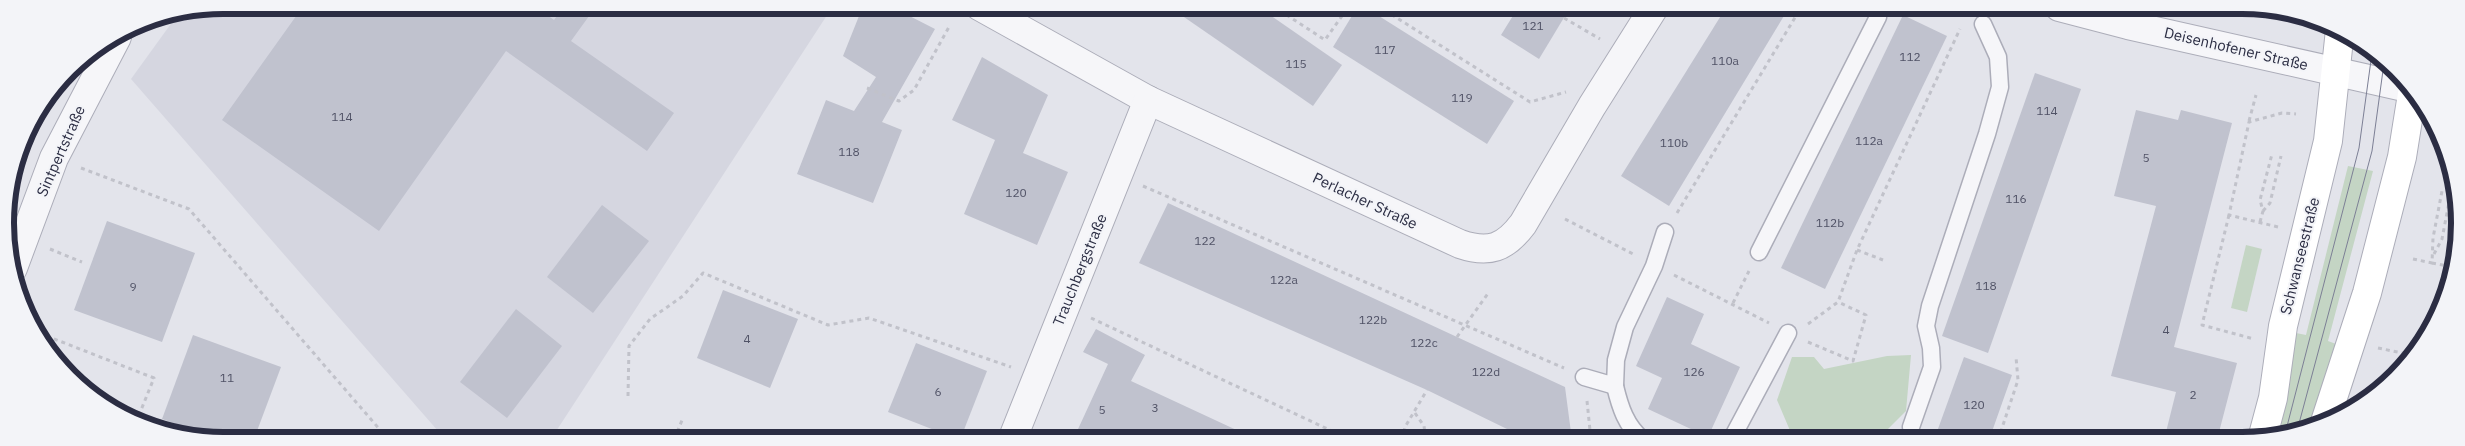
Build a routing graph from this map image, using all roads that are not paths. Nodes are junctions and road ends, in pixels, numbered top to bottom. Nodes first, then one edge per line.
1 (993, 14) edge
2 (1650, 14) edge
3 (2086, 14) edge
4 (1878, 17) dead end
5 (1983, 24) dead end
6 (2339, 38) edge
7 (113, 45) edge
8 (2336, 72) junction
9 (2400, 86) edge
10 (1148, 100) junction
11 (2411, 100) edge
12 (1665, 232) road end
13 (1759, 252) road end
14 (17, 257) edge
15 (1788, 333) road end
16 (1584, 377) road end
17 (1615, 386) junction
18 (2328, 414) edge
19 (1911, 427) dead end
20 (2264, 431) edge
21 (1015, 432) edge
22 (1634, 432) edge
23 (1735, 432) edge

1 - 10 street, Perlacher Straße
2 - 10 street, Perlacher Straße
3 - 8 street, Deisenhofener Straße
4 - 13 lane
5 - 19 lane
6 - 8 main road, Schwanseestraße
7 - 14 street, Sintpertstraße
8 - 9 street, Deisenhofener Straße
8 - 20 main road, Schwanseestraße
10 - 21 street, Trauchbergstraße
11 - 18 main road
12 - 17 lane
15 - 23 lane
16 - 17 lane
17 - 22 lane

